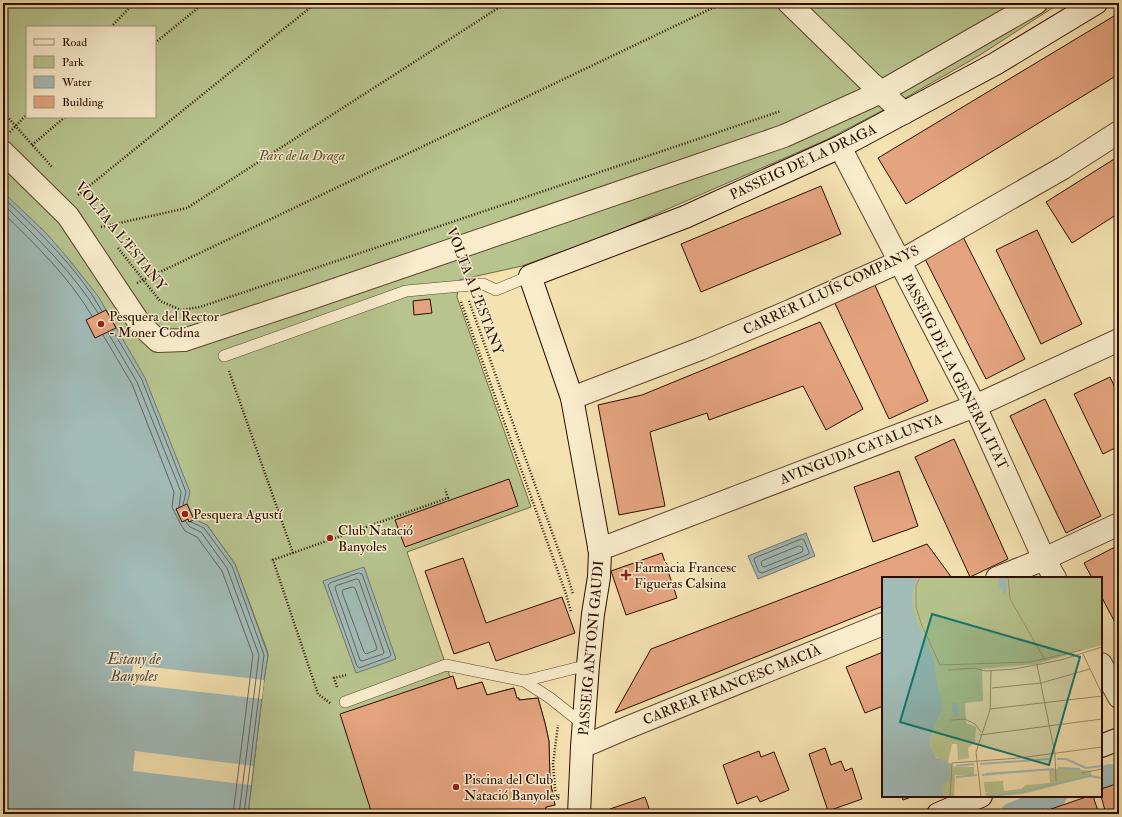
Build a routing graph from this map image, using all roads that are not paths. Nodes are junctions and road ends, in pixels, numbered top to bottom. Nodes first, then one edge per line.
1 (788, 3) edge
2 (1036, 3) edge
3 (1096, 3) edge
4 (881, 92) junction
5 (904, 113) junction
6 (1119, 132) edge
7 (840, 147) junction
8 (7, 149) edge
9 (899, 262) junction
10 (530, 276) junction
11 (1119, 340) edge
12 (224, 356) road end
13 (572, 398) junction
14 (975, 406) junction
15 (1119, 524) edge
16 (599, 548) junction
17 (1044, 559) junction
18 (999, 577) edge
19 (1054, 577) edge
20 (882, 624) edge
21 (588, 665) junction
22 (1102, 666) edge
23 (524, 681) junction
24 (1119, 697) edge
25 (345, 702) dead end
26 (584, 725) junction
27 (1119, 739) edge
28 (1102, 746) edge
29 (582, 747) junction
30 (980, 797) edge
31 (579, 814) edge
32 (938, 814) edge

1 - 4 street
2 - 4 street
3 - 5 street, PASSEIG DE LA DRAGA
4 - 5 street
4 - 8 street
5 - 7 street, PASSEIG DE LA DRAGA
6 - 9 street, CARRER LLUÍS COMPANYS
7 - 9 street, PASSEIG DE LA GENERALITAT
7 - 10 street, PASSEIG DE LA DRAGA
9 - 13 street, CARRER LLUÍS COMPANYS
9 - 14 street, PASSEIG DE LA GENERALITAT
10 - 12 lane, PASSEIG DE LA DRAGA
10 - 13 street, PASSEIG ANTONI GAUDI
11 - 14 street, AVINGUDA CATALUNYA
13 - 16 street, PASSEIG ANTONI GAUDI
14 - 16 street, AVINGUDA CATALUNYA
14 - 17 street, PASSEIG DE LA GENERALITAT
15 - 17 street
16 - 21 street, PASSEIG ANTONI GAUDI
17 - 18 street
17 - 19 street, PASSEIG DE LA GENERALITAT
20 - 29 street, CARRER FRANCESC MACIÀ
21 - 23 lane
21 - 26 street, PASSEIG ANTONI GAUDI
22 - 24 street
23 - 25 lane
23 - 26 lane
26 - 29 street, PASSEIG ANTONI GAUDI
27 - 28 street
29 - 31 street, PASSEIG ANTONI GAUDI
30 - 32 street

